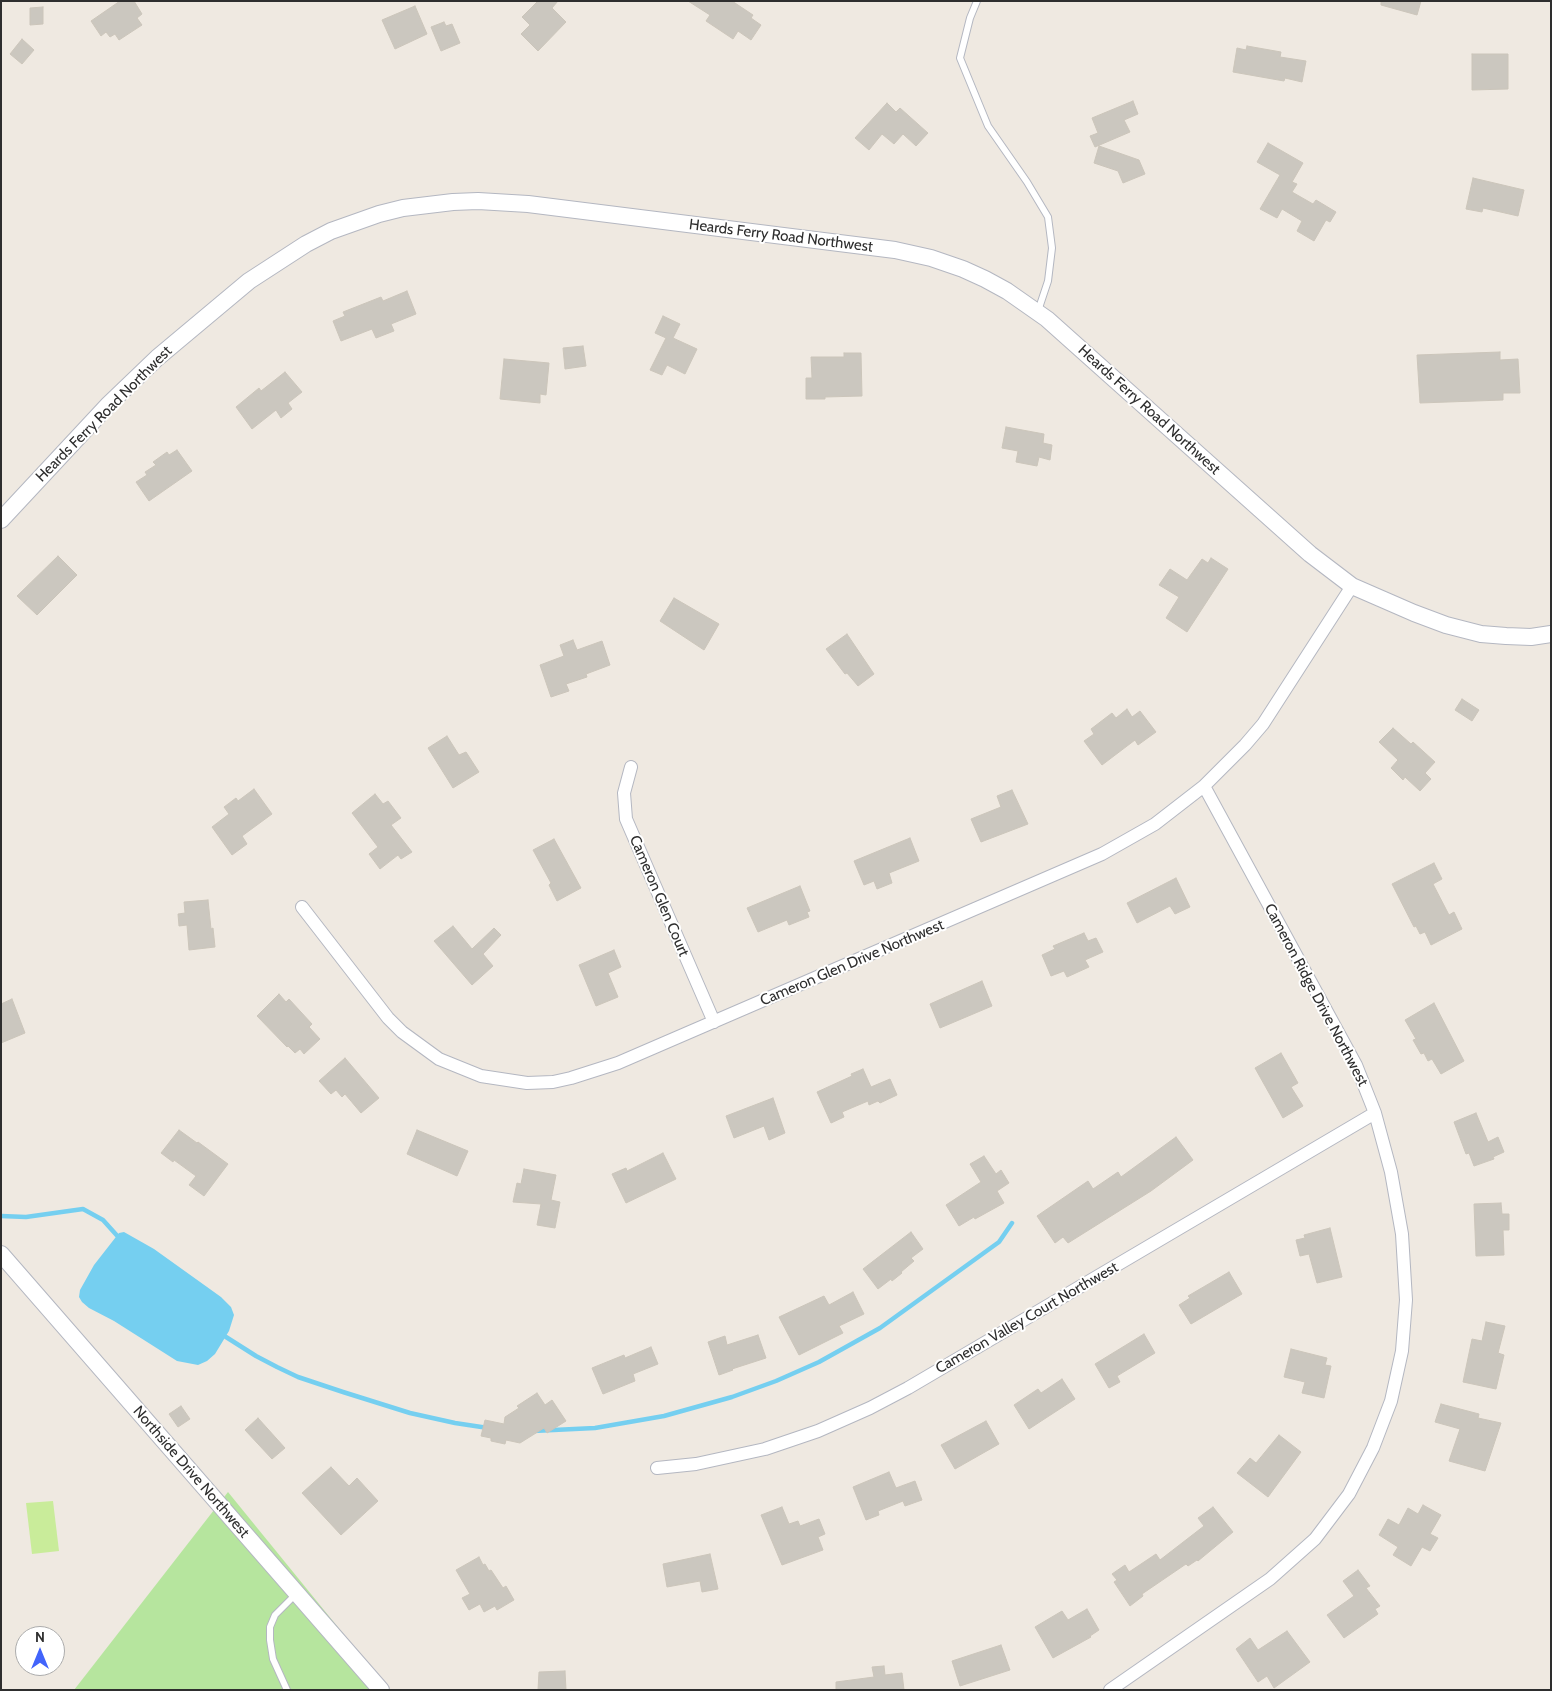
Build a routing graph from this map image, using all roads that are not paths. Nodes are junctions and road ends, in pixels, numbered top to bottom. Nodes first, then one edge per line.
1 (976, 1) edge
2 (1038, 312) junction
3 (1, 520) edge
4 (1352, 586) junction
5 (1551, 634) edge
6 (632, 767) dead end
7 (1204, 786) junction
8 (302, 907) dead end
9 (714, 1022) junction
10 (1374, 1113) junction
11 (1, 1254) edge
12 (657, 1468) dead end
13 (297, 1594) junction
14 (287, 1690) edge
15 (381, 1690) edge
16 (1110, 1690) edge

1 - 2 lane
2 - 3 street, Heards Ferry Road Northwest
2 - 4 street, Heards Ferry Road Northwest
4 - 5 street, Heards Ferry Road Northwest
4 - 7 street, Cameron Glen Drive Northwest
6 - 9 street, Cameron Glen Court
7 - 9 street, Cameron Glen Drive Northwest
7 - 10 street, Cameron Ridge Drive Northwest
8 - 9 street, Cameron Glen Drive Northwest
10 - 12 street, Cameron Valley Court Northwest
10 - 16 street, Cameron Ridge Drive Northwest
11 - 13 street, Northside Drive Northwest
13 - 14 lane
13 - 15 street, Northside Drive Northwest

